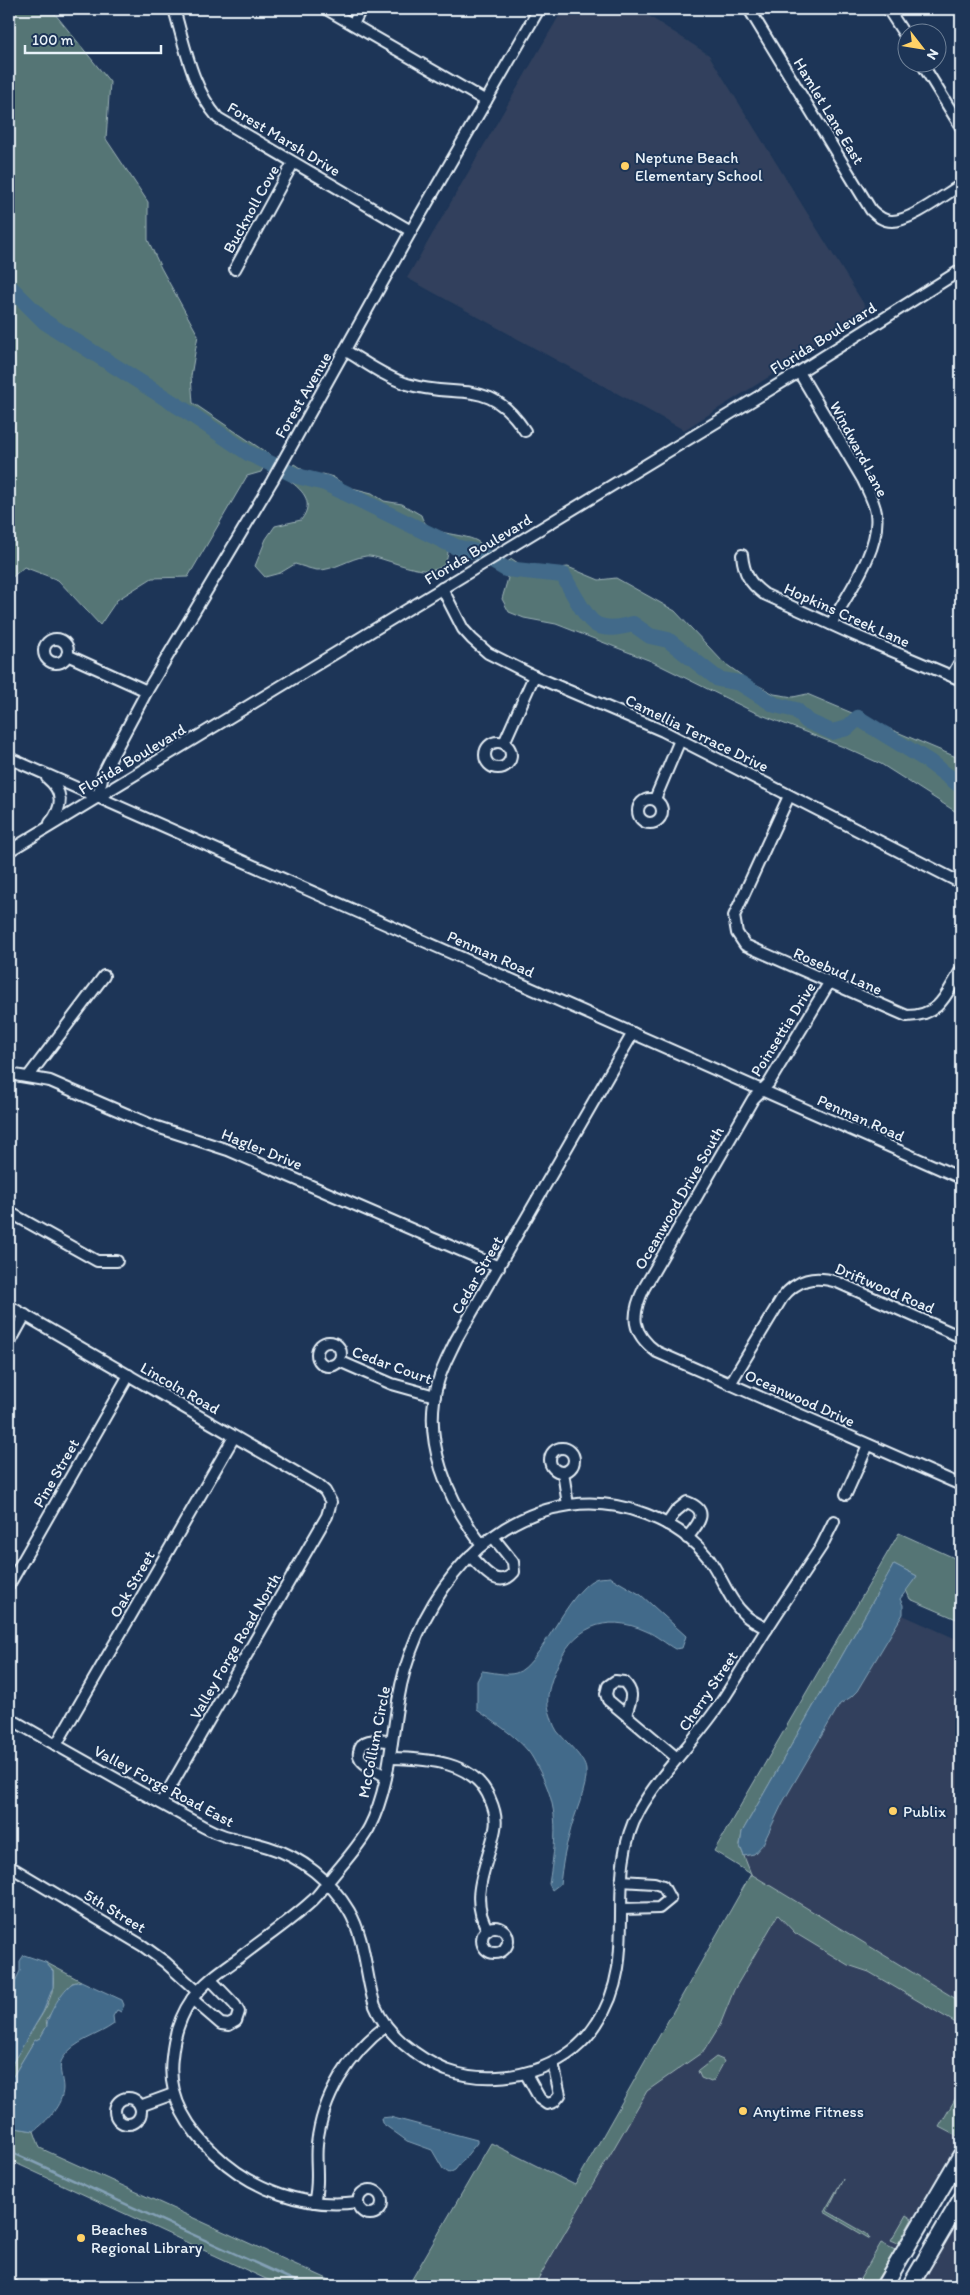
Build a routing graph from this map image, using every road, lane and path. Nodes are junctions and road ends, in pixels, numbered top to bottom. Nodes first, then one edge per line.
1 (174, 9) edge
2 (326, 9) edge
3 (362, 9) edge
4 (539, 9) edge
5 (749, 9) edge
6 (888, 9) edge
7 (353, 24) junction
8 (898, 24) edge
9 (927, 72) edge
10 (486, 101) junction
11 (961, 127) edge
12 (293, 163) junction
13 (961, 184) edge
14 (412, 231) junction
15 (235, 269) dead end
16 (961, 270) edge
17 (346, 351) junction
18 (799, 372) junction
19 (525, 432) dead end
20 (742, 556) dead end
21 (442, 588) junction
22 (831, 624) junction
23 (67, 655) dead end
24 (961, 660) edge
25 (534, 676) junction
26 (957, 678) edge
27 (148, 692) junction
28 (680, 740) junction
29 (504, 743) dead end
30 (9, 758) edge
31 (36, 770) junction
32 (789, 796) junction
33 (98, 797) junction
34 (655, 799) dead end
35 (47, 827) junction
36 (9, 851) edge
37 (961, 883) edge
38 (961, 970) edge
39 (104, 976) dead end
40 (829, 983) junction
41 (633, 1033) junction
42 (9, 1074) edge
43 (28, 1076) junction
44 (761, 1090) junction
45 (961, 1178) edge
46 (9, 1212) edge
47 (117, 1262) dead end
48 (499, 1267) junction
49 (9, 1306) edge
50 (26, 1315) junction
51 (636, 1326) joint
52 (961, 1337) edge
53 (9, 1344) edge
54 (339, 1361) dead end
55 (129, 1375) junction
56 (730, 1384) junction
57 (435, 1396) junction
58 (234, 1437) junction
59 (868, 1445) junction
60 (563, 1472) dead end
61 (961, 1486) edge
62 (846, 1494) dead end
63 (331, 1502) joint
64 (568, 1505) junction
65 (834, 1521) dead end
66 (667, 1524) junction
67 (492, 1537) junction
68 (688, 1538) junction
69 (482, 1545) junction
70 (470, 1556) junction
71 (9, 1585) edge
72 (767, 1629) junction
73 (626, 1714) dead end
74 (9, 1718) edge
75 (392, 1741) junction
76 (56, 1745) junction
77 (390, 1758) junction
78 (677, 1758) junction
79 (386, 1777) junction
80 (162, 1802) junction
81 (9, 1866) edge
82 (621, 1882) junction
83 (327, 1884) junction
84 (622, 1909) junction
85 (488, 1930) dead end
86 (210, 1980) junction
87 (195, 1995) junction
88 (386, 2026) junction
89 (553, 2063) junction
90 (526, 2074) junction
91 (174, 2094) junction
92 (140, 2106) dead end
93 (961, 2155) edge
94 (961, 2199) edge
95 (314, 2202) junction
96 (358, 2202) dead end
97 (884, 2286) edge
98 (910, 2286) edge

1 - 12 street, Forest Marsh Drive
2 - 7 street
3 - 7 street
4 - 10 street, Forest Avenue
5 - 13 street, Hamlet Lane East
6 - 8 street
7 - 10 street
9 - 11 street
10 - 14 street, Forest Avenue
12 - 14 street, Forest Marsh Drive
12 - 15 street, Bucknoll Cove
14 - 17 street, Forest Avenue
16 - 18 street, Florida Boulevard
17 - 19 street
17 - 27 street, Forest Avenue
18 - 21 street, Florida Boulevard
18 - 22 street, Windward Lane
20 - 22 street, Hopkins Creek Lane
21 - 25 street, Camellia Terrace Drive
21 - 33 street, Florida Boulevard
22 - 26 street, Hopkins Creek Lane
23 - 27 street
24 - 26 street
25 - 28 street, Camellia Terrace Drive
25 - 29 street
27 - 33 street, Forest Avenue
28 - 32 street, Camellia Terrace Drive
28 - 34 street
30 - 31 street, Penman Road
31 - 33 street, Penman Road
31 - 35 street
32 - 37 street, Camellia Terrace Drive
32 - 40 street, Rosebud Lane
33 - 35 street, Florida Boulevard
33 - 41 street, Penman Road
35 - 36 street, Florida Boulevard
38 - 40 street, Rosebud Lane
39 - 43 street
40 - 44 street, Poinsettia Drive
41 - 44 street, Penman Road
41 - 48 street, Cedar Street
42 - 43 street, Hagler Drive
43 - 48 street, Hagler Drive
44 - 45 street, Penman Road
44 - 51 street, Oceanwood Drive South
46 - 47 street
48 - 57 street, Cedar Street
49 - 50 street, Lincoln Road
50 - 53 street
50 - 55 street, Lincoln Road
51 - 56 street, Oceanwood Drive
52 - 56 street, Driftwood Road
54 - 57 street, Cedar Court
55 - 58 street, Lincoln Road
55 - 71 street, Pine Street
56 - 59 street, Oceanwood Drive
57 - 69 street, Cedar Street
58 - 63 street, Lincoln Road
58 - 76 street, Oak Street
59 - 61 street, Oceanwood Drive
59 - 62 street
60 - 64 street
63 - 80 street, Valley Forge Road North
64 - 66 street, McCollum Circle
64 - 67 street, McCollum Circle
65 - 72 street, Cherry Street
66 - 68 street, McCollum Circle
66 - 68 street
67 - 69 street, McCollum Circle
67 - 70 street
68 - 72 street, McCollum Circle
69 - 70 street, McCollum Circle
70 - 75 street, McCollum Circle
72 - 78 street, Cherry Street
73 - 78 street
74 - 76 street, Valley Forge Road East
75 - 77 street, McCollum Circle
75 - 79 street
76 - 80 street, Valley Forge Road East
77 - 79 street, McCollum Circle
77 - 85 street
78 - 82 street, Cherry Street
79 - 83 street, McCollum Circle
80 - 83 street, Valley Forge Road East
81 - 87 street, 5th Street
82 - 84 street, Cherry Street
82 - 84 street
83 - 86 street, McCollum Circle
83 - 88 street, Valley Forge Road East
84 - 89 street, Cherry Street
86 - 87 street, McCollum Circle
86 - 87 street, 5th Street
87 - 91 street, McCollum Circle
88 - 90 street, Cherry Street
88 - 95 street
89 - 90 street, Cherry Street
89 - 90 street
91 - 92 street
91 - 95 street, McCollum Circle
93 - 97 highway
94 - 98 highway
95 - 96 street, McCollum Circle

